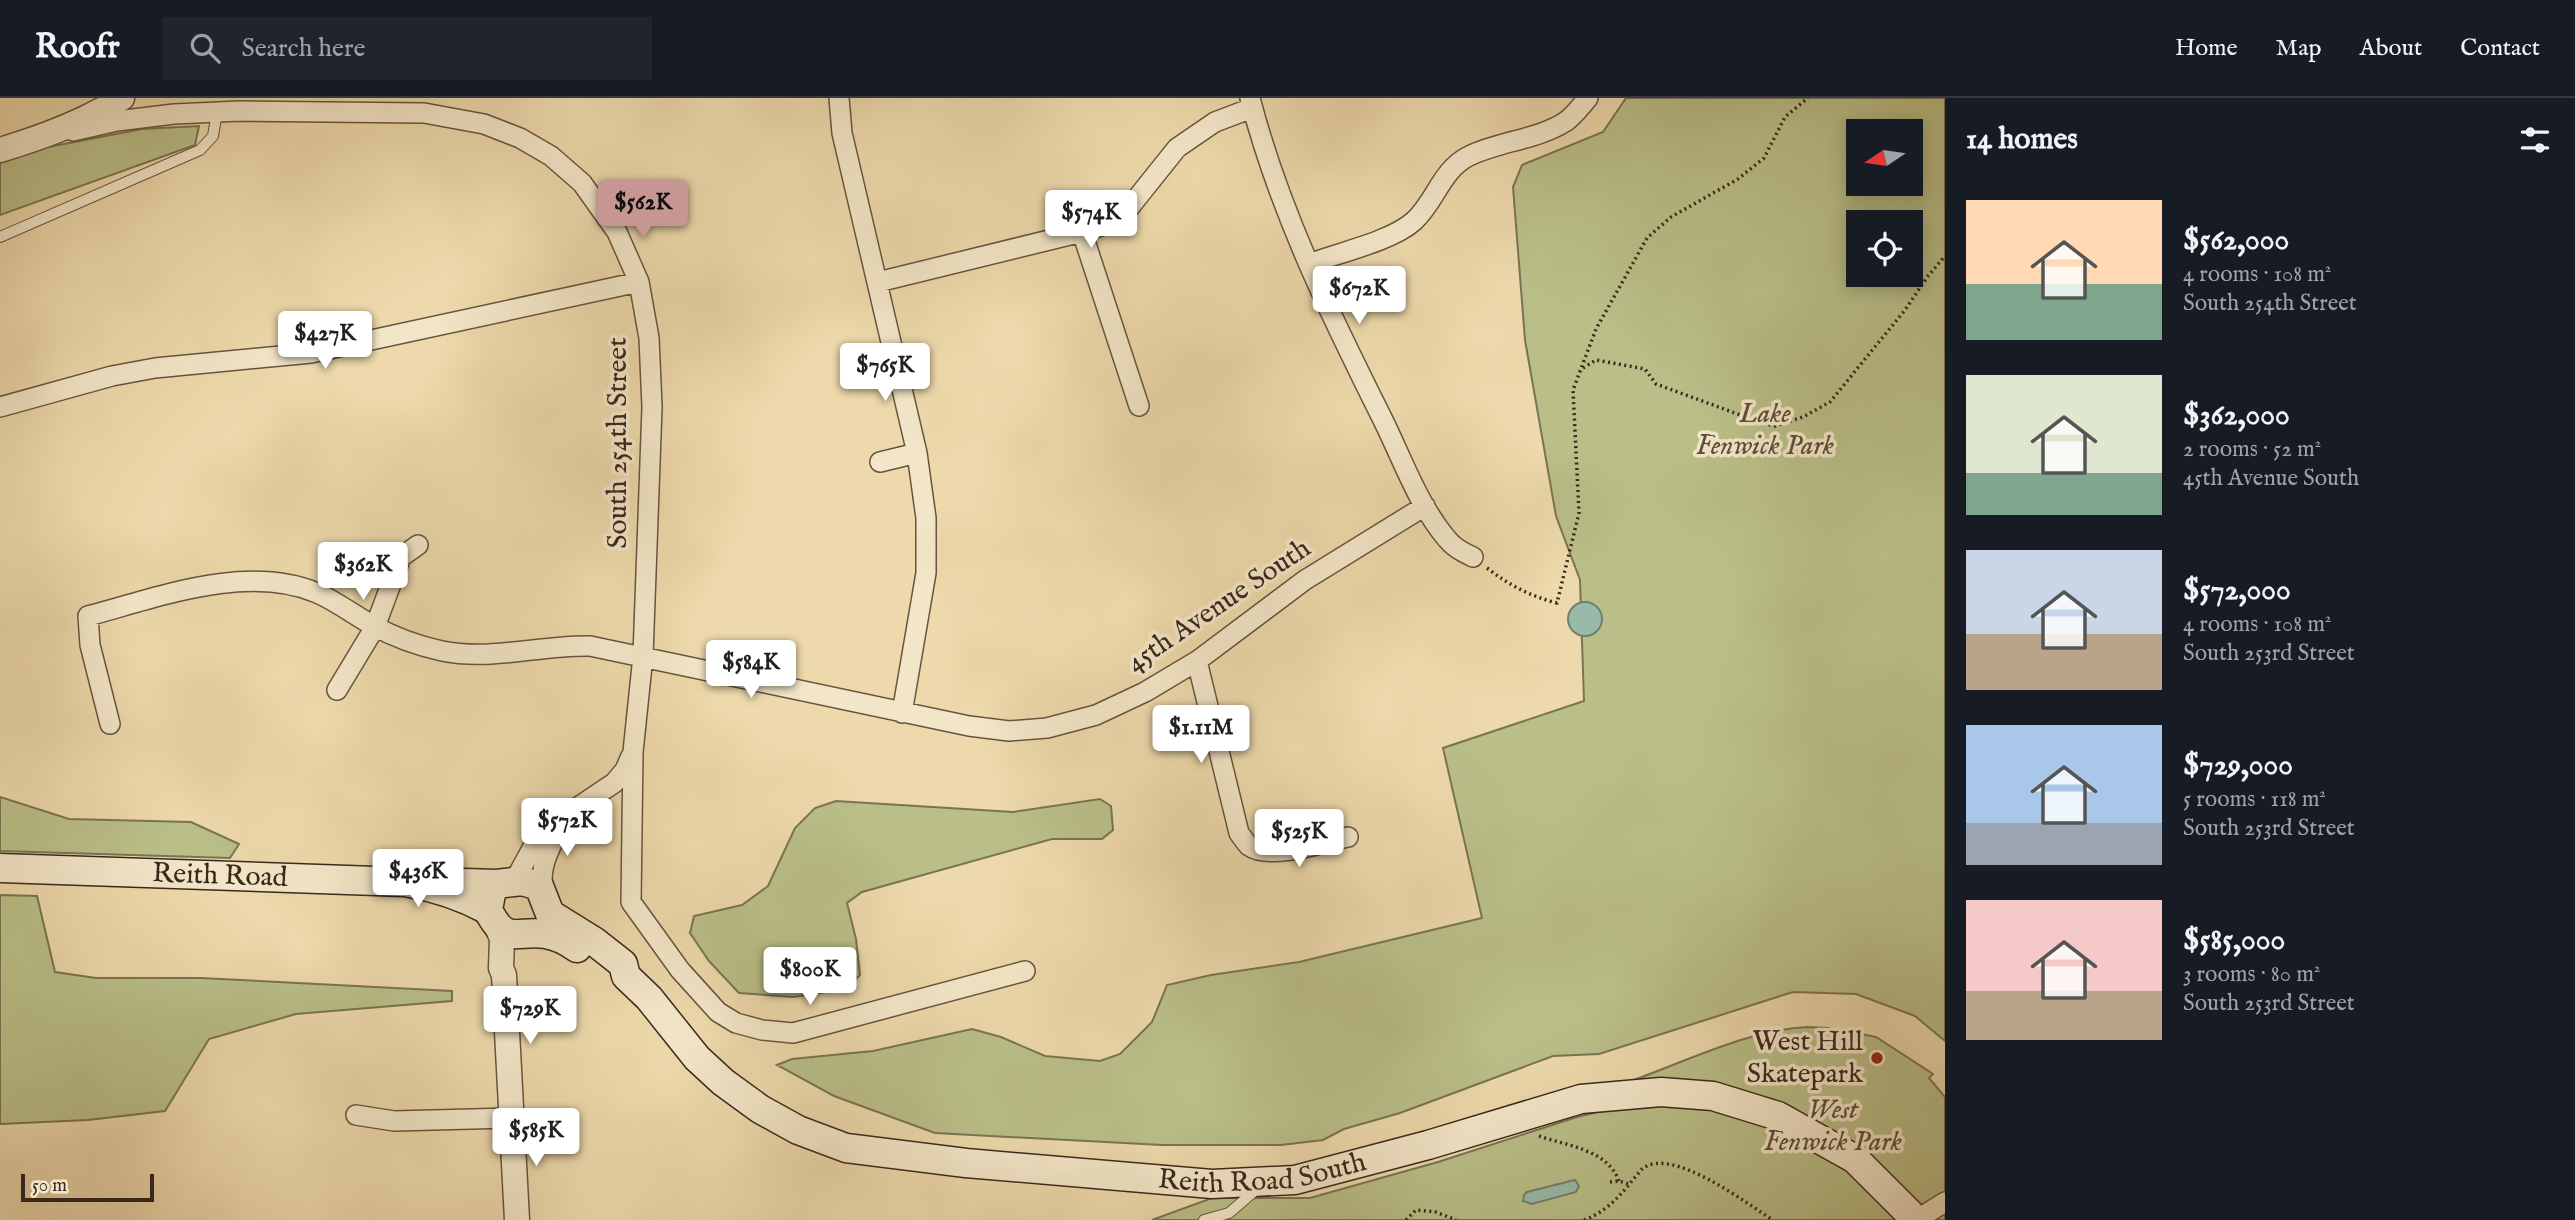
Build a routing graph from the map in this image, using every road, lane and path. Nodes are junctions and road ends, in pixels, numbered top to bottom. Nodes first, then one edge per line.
1 (122, 98) edge
2 (839, 98) edge
3 (1588, 98) edge
4 (1808, 98) edge
5 (1251, 103) edge
6 (229, 107) edge
7 (41, 138) junction
8 (0, 150) edge
9 (1082, 232) junction
10 (0, 237) edge
11 (1945, 256) edge
12 (1309, 264) junction
13 (639, 282) junction
14 (878, 282) junction
15 (1581, 369) junction
16 (1139, 406) dead end
17 (0, 407) edge
18 (917, 453) junction
19 (880, 463) dead end
20 (1425, 506) junction
21 (418, 545) dead end
22 (1473, 557) joint
23 (375, 627) junction
24 (643, 656) junction
25 (1197, 661) junction
26 (337, 690) dead end
27 (902, 713) junction
28 (110, 724) dead end
29 (633, 752) junction
30 (562, 820) junction
31 (1348, 837) dead end
32 (0, 868) edge
33 (508, 883) junction
34 (441, 888) junction
35 (545, 901) junction
36 (492, 917) junction
37 (530, 935) junction
38 (1024, 971) dead end
39 (504, 975) junction
40 (626, 976) junction
41 (356, 1115) dead end
42 (510, 1118) junction
43 (1508, 1120) junction
44 (1619, 1181) junction
45 (1264, 1182) junction
46 (1610, 1182) dead end
47 (1629, 1184) junction
48 (1945, 1202) edge
49 (517, 1220) edge
50 (1204, 1220) edge
51 (1406, 1220) edge
52 (1456, 1220) edge
53 (1584, 1220) edge
54 (1773, 1220) edge
55 (1916, 1220) edge

1 - 7 street
2 - 14 street
3 - 12 street
4 - 15 path
5 - 9 street
5 - 12 street
6 - 7 street, South 254th Street
6 - 10 lane
6 - 13 street, South 254th Street
7 - 8 street
9 - 14 street
9 - 16 street
11 - 15 path
12 - 20 street
13 - 17 street
13 - 24 street, South 254th Street
14 - 18 street
15 - 22 path
18 - 19 street
18 - 27 street
20 - 22 street
20 - 25 street, 45th Avenue South
21 - 23 street
23 - 24 street, 45th Avenue South
23 - 26 street
23 - 28 street, 45th Avenue South
24 - 27 street, 45th Avenue South
24 - 29 street, South 254th Street
25 - 27 street, 45th Avenue South
25 - 31 street
29 - 30 street
29 - 38 street, South 254th Street
30 - 33 street
30 - 35 street
32 - 34 main road, Reith Road
33 - 34 main road, Reith Road
33 - 35 main road, Reith Road South
33 - 36 main road
34 - 36 main road, Reith Road
35 - 37 main road
35 - 40 main road, Reith Road South
36 - 37 main road, Reith Road South
36 - 39 street
37 - 39 street
37 - 40 main road, Reith Road South
39 - 42 street
40 - 45 main road, Reith Road South
41 - 42 street
42 - 49 street
43 - 44 path
43 - 45 main road, Reith Road South
43 - 55 main road, Reith Road South
44 - 46 path
44 - 47 path
45 - 50 lane
47 - 53 path
47 - 54 path
48 - 55 street
51 - 52 path

